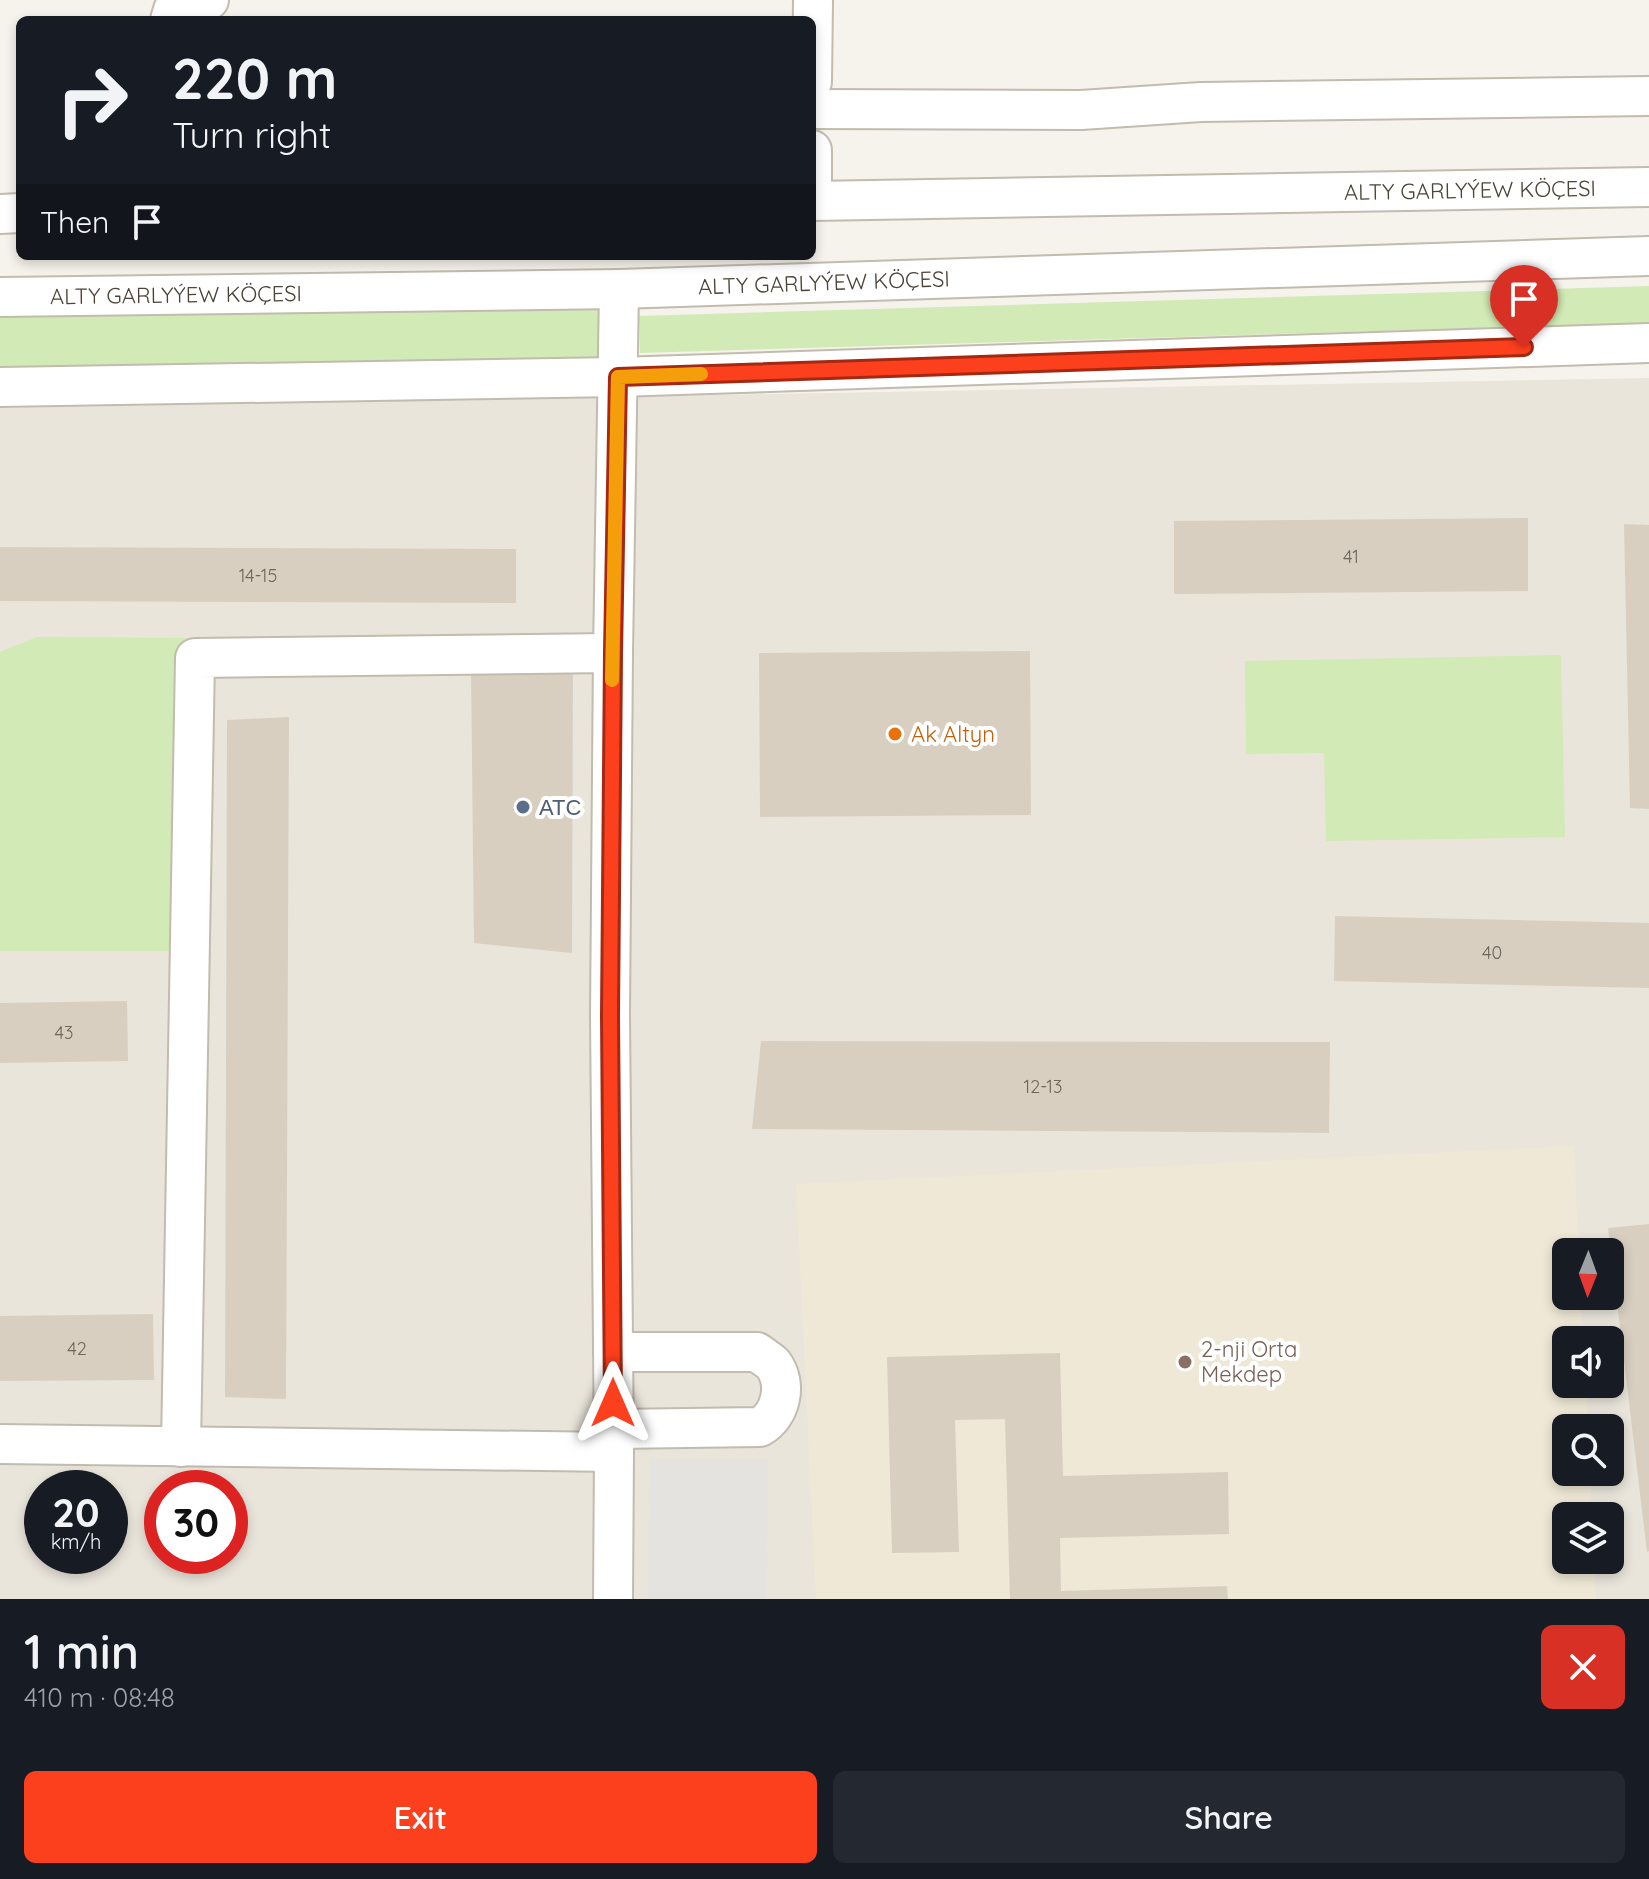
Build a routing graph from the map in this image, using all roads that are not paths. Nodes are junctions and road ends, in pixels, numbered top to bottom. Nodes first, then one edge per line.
1 (209, 0) edge
2 (171, 16) edge
3 (1649, 96) edge
4 (816, 109) edge
5 (1649, 187) edge
6 (816, 201) edge
7 (1649, 256) edge
8 (619, 289) junction
9 (0, 297) edge
10 (1649, 343) edge
11 (618, 377) junction
12 (0, 387) edge
13 (613, 653) junction
14 (613, 1352) junction
15 (614, 1440) junction
16 (0, 1444) edge
17 (181, 1447) junction
18 (613, 1599) edge

1 - 2 street
3 - 4 street
5 - 6 street, ALTY GARLYÝEW KÖÇESI
7 - 8 street, ALTY GARLYÝEW KÖÇESI
8 - 9 street, ALTY GARLYÝEW KÖÇESI
8 - 11 street
10 - 11 street
11 - 12 street
11 - 13 street
13 - 14 street
13 - 17 street
14 - 15 street
14 - 15 street
15 - 17 street
15 - 18 street
16 - 17 street

